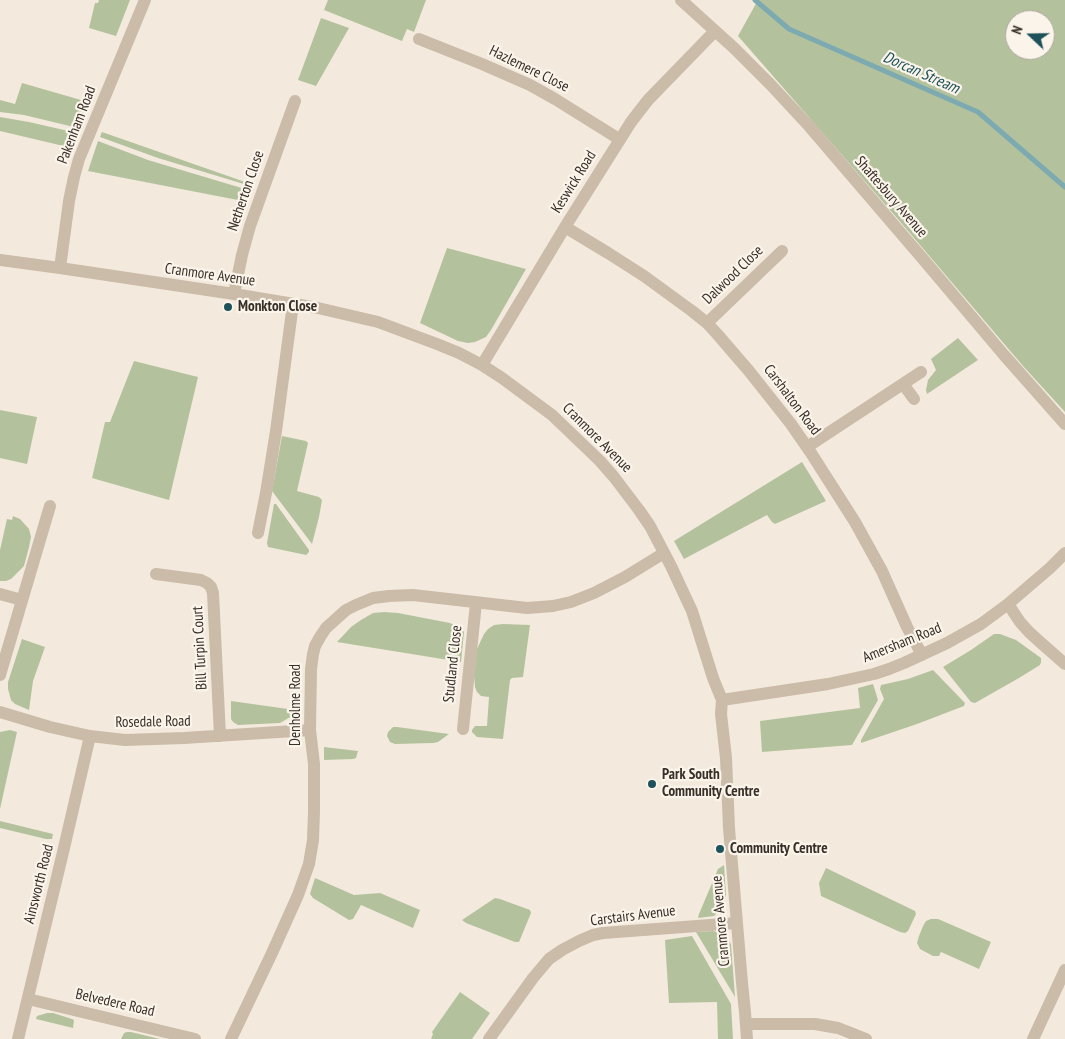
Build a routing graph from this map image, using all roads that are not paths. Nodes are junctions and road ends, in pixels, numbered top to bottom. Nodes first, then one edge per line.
1 (145, 0) edge
2 (681, 0) edge
3 (714, 31) junction
4 (419, 39) dead end
5 (295, 101) dead end
6 (619, 139) junction
7 (565, 227) junction
8 (782, 251) dead end
9 (0, 260) edge
10 (60, 268) junction
11 (234, 294) junction
12 (293, 304) junction
13 (707, 324) junction
14 (482, 365) junction
15 (921, 372) dead end
16 (903, 384) junction
17 (914, 399) dead end
18 (1065, 424) edge
19 (807, 448) junction
20 (50, 506) dead end
21 (258, 533) dead end
22 (664, 554) junction
23 (1065, 554) edge
24 (156, 574) dead end
25 (0, 594) edge
26 (22, 600) junction
27 (476, 603) junction
28 (1008, 604) junction
29 (922, 655) junction
30 (1065, 664) edge
31 (0, 675) edge
32 (722, 700) junction
33 (0, 712) edge
34 (310, 730) junction
35 (462, 730) dead end
36 (90, 736) junction
37 (220, 736) junction
38 (737, 923) junction
39 (1065, 970) edge
40 (28, 999) junction
41 (746, 1024) junction
42 (18, 1039) edge
43 (195, 1039) edge
44 (231, 1039) edge
45 (489, 1039) edge
46 (747, 1039) edge
47 (866, 1039) edge
48 (1033, 1039) edge

1 - 10 street, Pakenham Road
2 - 3 street, Shaftesbury Avenue
3 - 6 street, Keswick Road
3 - 18 street, Shaftesbury Avenue
4 - 6 street, Hazlemere Close
5 - 11 street, Netherton Close
6 - 7 street, Keswick Road
7 - 13 street, Carshalton Road
7 - 14 street, Keswick Road
8 - 13 street, Dalwood Close
9 - 10 street, Cranmore Avenue
10 - 11 street, Cranmore Avenue
11 - 12 street, Cranmore Avenue
12 - 14 street, Cranmore Avenue
12 - 21 street
13 - 19 street, Carshalton Road
14 - 22 street, Cranmore Avenue
15 - 16 street
16 - 17 street
16 - 19 street
19 - 29 street, Carshalton Road
20 - 26 street
22 - 27 street, Denholme Road
22 - 32 street, Cranmore Avenue
23 - 28 street, Amersham Road
24 - 37 street, Bill Turpin Court
25 - 26 street
26 - 31 street
27 - 34 street, Denholme Road
27 - 35 street, Studland Close
28 - 29 street, Amersham Road
28 - 30 street
29 - 32 street, Amersham Road
32 - 38 street, Cranmore Avenue
33 - 36 street, Rosedale Road
34 - 37 street, Rosedale Road
34 - 44 street, Denholme Road
36 - 37 street, Rosedale Road
36 - 40 street, Ainsworth Road
38 - 41 street, Cranmore Avenue
38 - 45 street, Carstairs Avenue
39 - 48 street
40 - 42 street, Ainsworth Road
40 - 43 street, Belvedere Road
41 - 46 street, Cranmore Avenue
41 - 47 street

